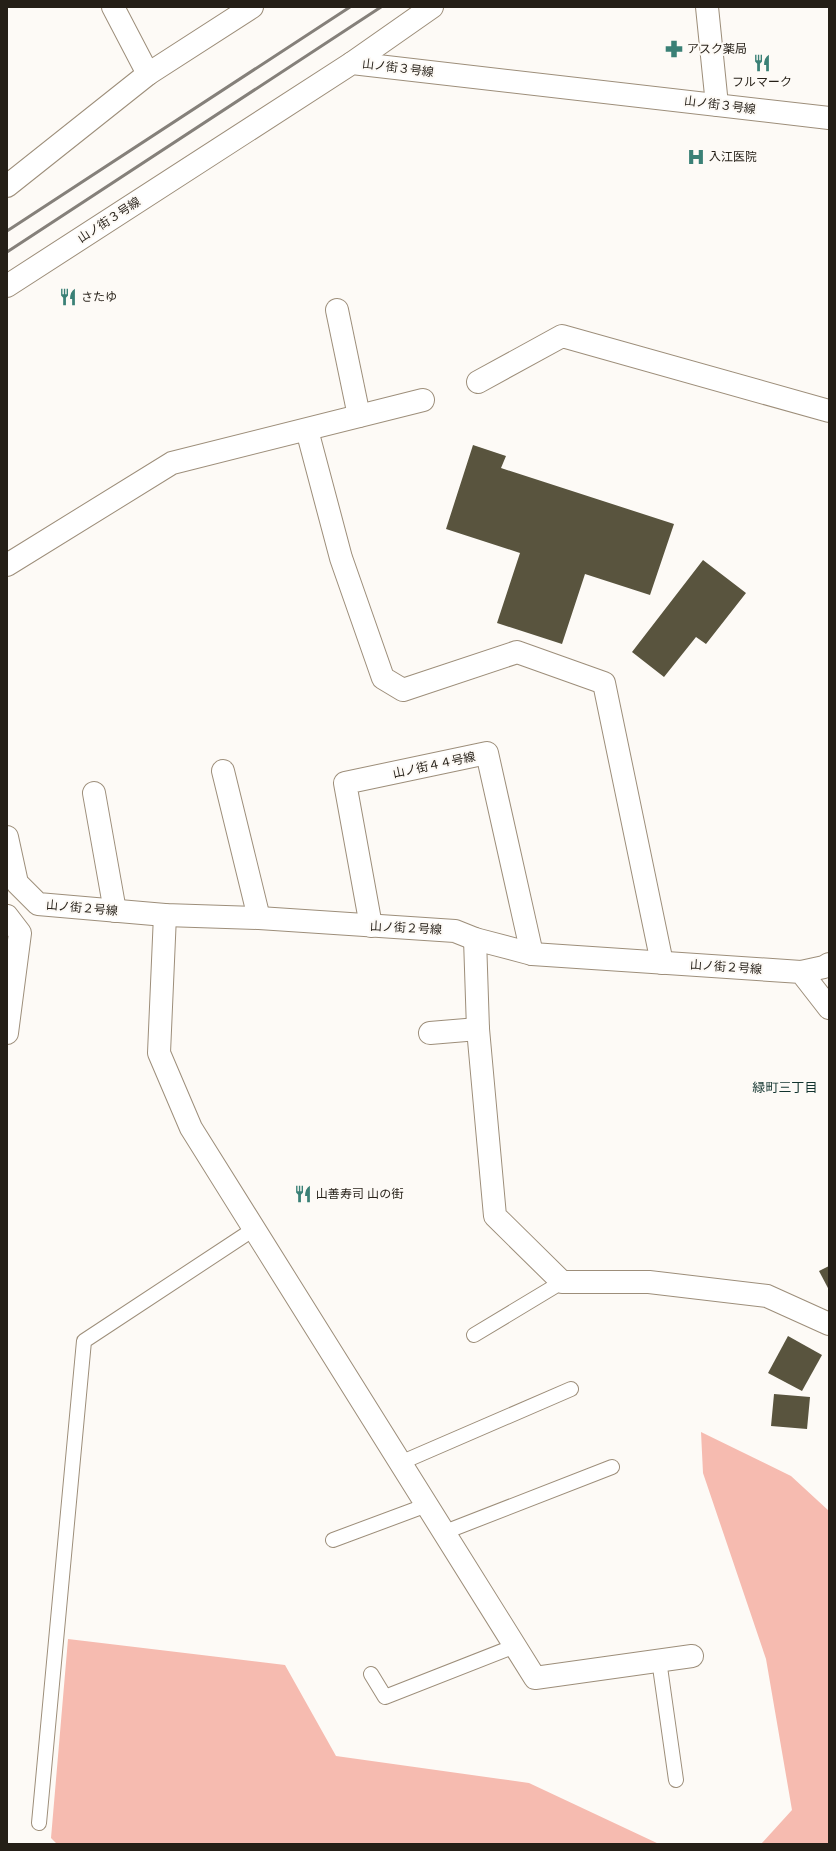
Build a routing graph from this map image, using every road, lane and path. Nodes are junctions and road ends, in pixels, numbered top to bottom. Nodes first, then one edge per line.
1 (113, 7) edge
2 (252, 7) edge
3 (432, 7) edge
4 (707, 7) edge
5 (352, 63) junction
6 (148, 74) junction
7 (718, 105) junction
8 (829, 118) edge
9 (8, 184) edge
10 (7, 286) edge
11 (338, 310) dead end
12 (478, 382) dead end
13 (423, 400) dead end
14 (829, 411) edge
15 (360, 416) junction
16 (307, 430) junction
17 (7, 565) edge
18 (223, 770) dead end
19 (94, 793) dead end
20 (7, 837) edge
21 (27, 894) junction
22 (7, 907) edge
23 (115, 911) junction
24 (165, 915) junction
25 (7, 916) edge
26 (259, 918) junction
27 (371, 926) junction
28 (475, 939) junction
29 (532, 954) junction
30 (662, 963) junction
31 (829, 964) edge
32 (801, 972) junction
33 (829, 1008) edge
34 (478, 1029) junction
35 (7, 1033) edge
36 (430, 1033) dead end
37 (254, 1229) junction
38 (562, 1282) junction
39 (829, 1324) edge
40 (474, 1334) dead end
41 (571, 1389) dead end
42 (400, 1463) junction
43 (612, 1467) dead end
44 (427, 1505) junction
45 (445, 1532) junction
46 (333, 1540) dead end
47 (515, 1646) junction
48 (692, 1656) dead end
49 (659, 1660) junction
50 (371, 1674) dead end
51 (676, 1780) dead end
52 (39, 1823) dead end

1 - 6 street
2 - 6 street
3 - 5 street
4 - 7 street
5 - 7 street, 山ノ街３号線
5 - 10 street, 山ノ街３号線
6 - 9 street
7 - 8 street, 山ノ街３号線
11 - 15 street
12 - 14 street
13 - 15 street
15 - 16 street
16 - 17 street
16 - 30 street
18 - 26 street
19 - 23 street
20 - 21 street, 山ノ街２号線
21 - 22 street
21 - 23 street, 山ノ街２号線
23 - 24 street, 山ノ街２号線
24 - 26 street, 山ノ街２号線
24 - 37 street
25 - 35 street
26 - 27 street, 山ノ街２号線
27 - 28 street, 山ノ街２号線
27 - 29 street, 山ノ街４４号線
28 - 29 street, 山ノ街２号線
28 - 34 street
29 - 30 street, 山ノ街２号線
30 - 32 street, 山ノ街２号線
31 - 32 street, 山ノ街２号線
32 - 33 street
34 - 36 street
34 - 38 street
37 - 42 street
37 - 52 lane
38 - 39 street
38 - 40 lane
41 - 42 lane
42 - 44 street
43 - 45 lane
44 - 45 street
44 - 46 lane
45 - 47 street
47 - 49 street
47 - 50 lane
48 - 49 street
49 - 51 lane

